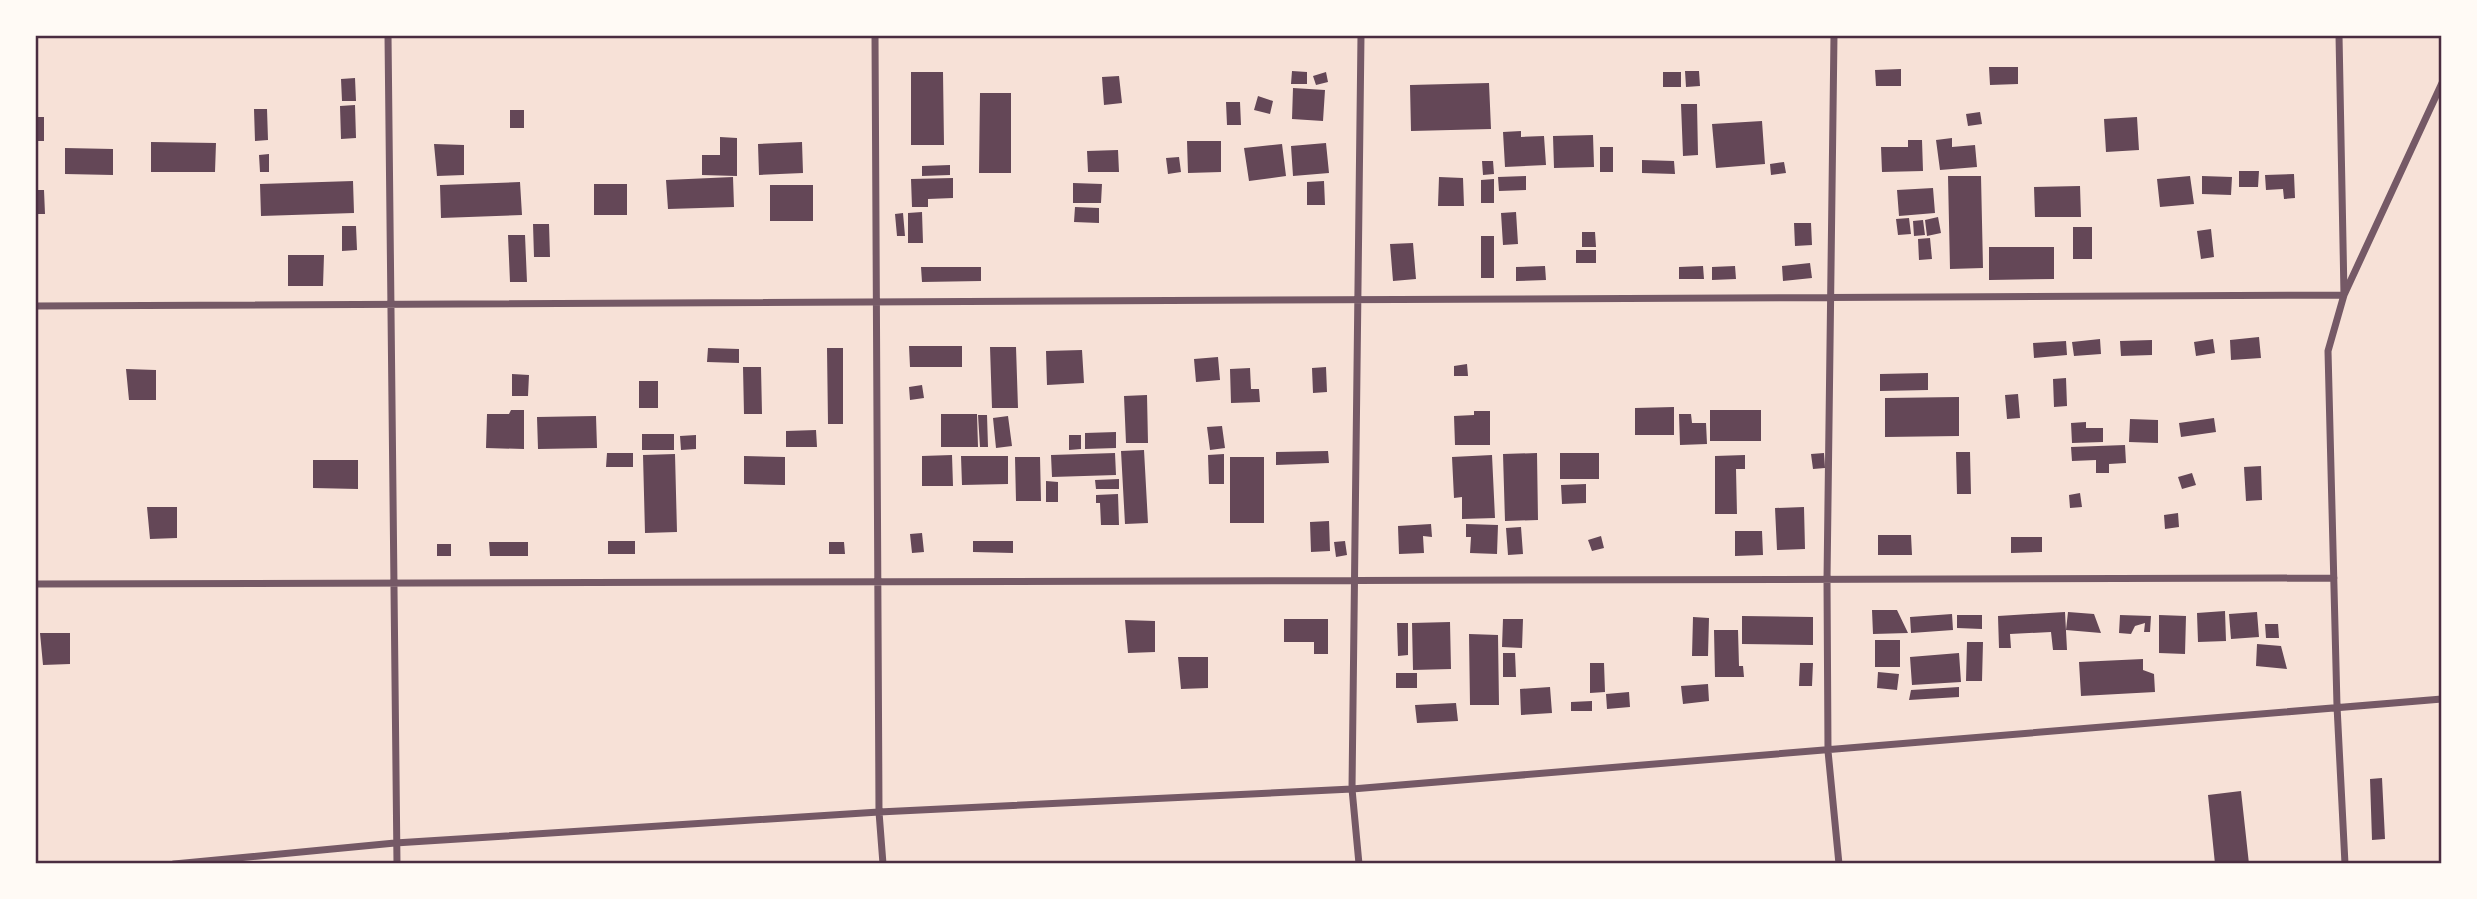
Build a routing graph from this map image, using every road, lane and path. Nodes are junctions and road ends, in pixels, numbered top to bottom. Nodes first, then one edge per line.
1 (388, 35) edge
2 (875, 35) edge
3 (1361, 35) edge
4 (1834, 35) edge
5 (2339, 35) edge
6 (2442, 83) edge
7 (2344, 295) junction
8 (1830, 298) junction
9 (1358, 300) junction
10 (877, 302) junction
11 (391, 304) junction
12 (35, 306) edge
13 (2334, 578) junction
14 (1827, 580) junction
15 (1355, 581) junction
16 (878, 582) junction
17 (394, 583) junction
18 (35, 584) edge
19 (2442, 699) edge
20 (2337, 706) junction
21 (1828, 751) junction
22 (1352, 789) junction
23 (879, 813) junction
24 (395, 843) junction
25 (174, 864) edge
26 (397, 864) edge
27 (883, 864) edge
28 (1359, 864) edge
29 (1839, 864) edge
30 (2345, 864) edge

1 - 11 street
2 - 10 street
3 - 9 street
4 - 8 street
5 - 7 street
6 - 7 street
7 - 8 street
7 - 13 street
8 - 9 street
8 - 14 street
9 - 10 street
9 - 15 street
10 - 11 street
10 - 16 street
11 - 12 street
11 - 17 street
13 - 14 street
13 - 20 street
14 - 15 street
14 - 21 street
15 - 16 street
15 - 22 street
16 - 17 street
16 - 23 street
17 - 18 street
17 - 24 street
19 - 20 street
20 - 21 street
20 - 30 street
21 - 22 street
21 - 29 street
22 - 23 street
22 - 28 street
23 - 24 street
23 - 27 street
24 - 25 street
24 - 26 street

